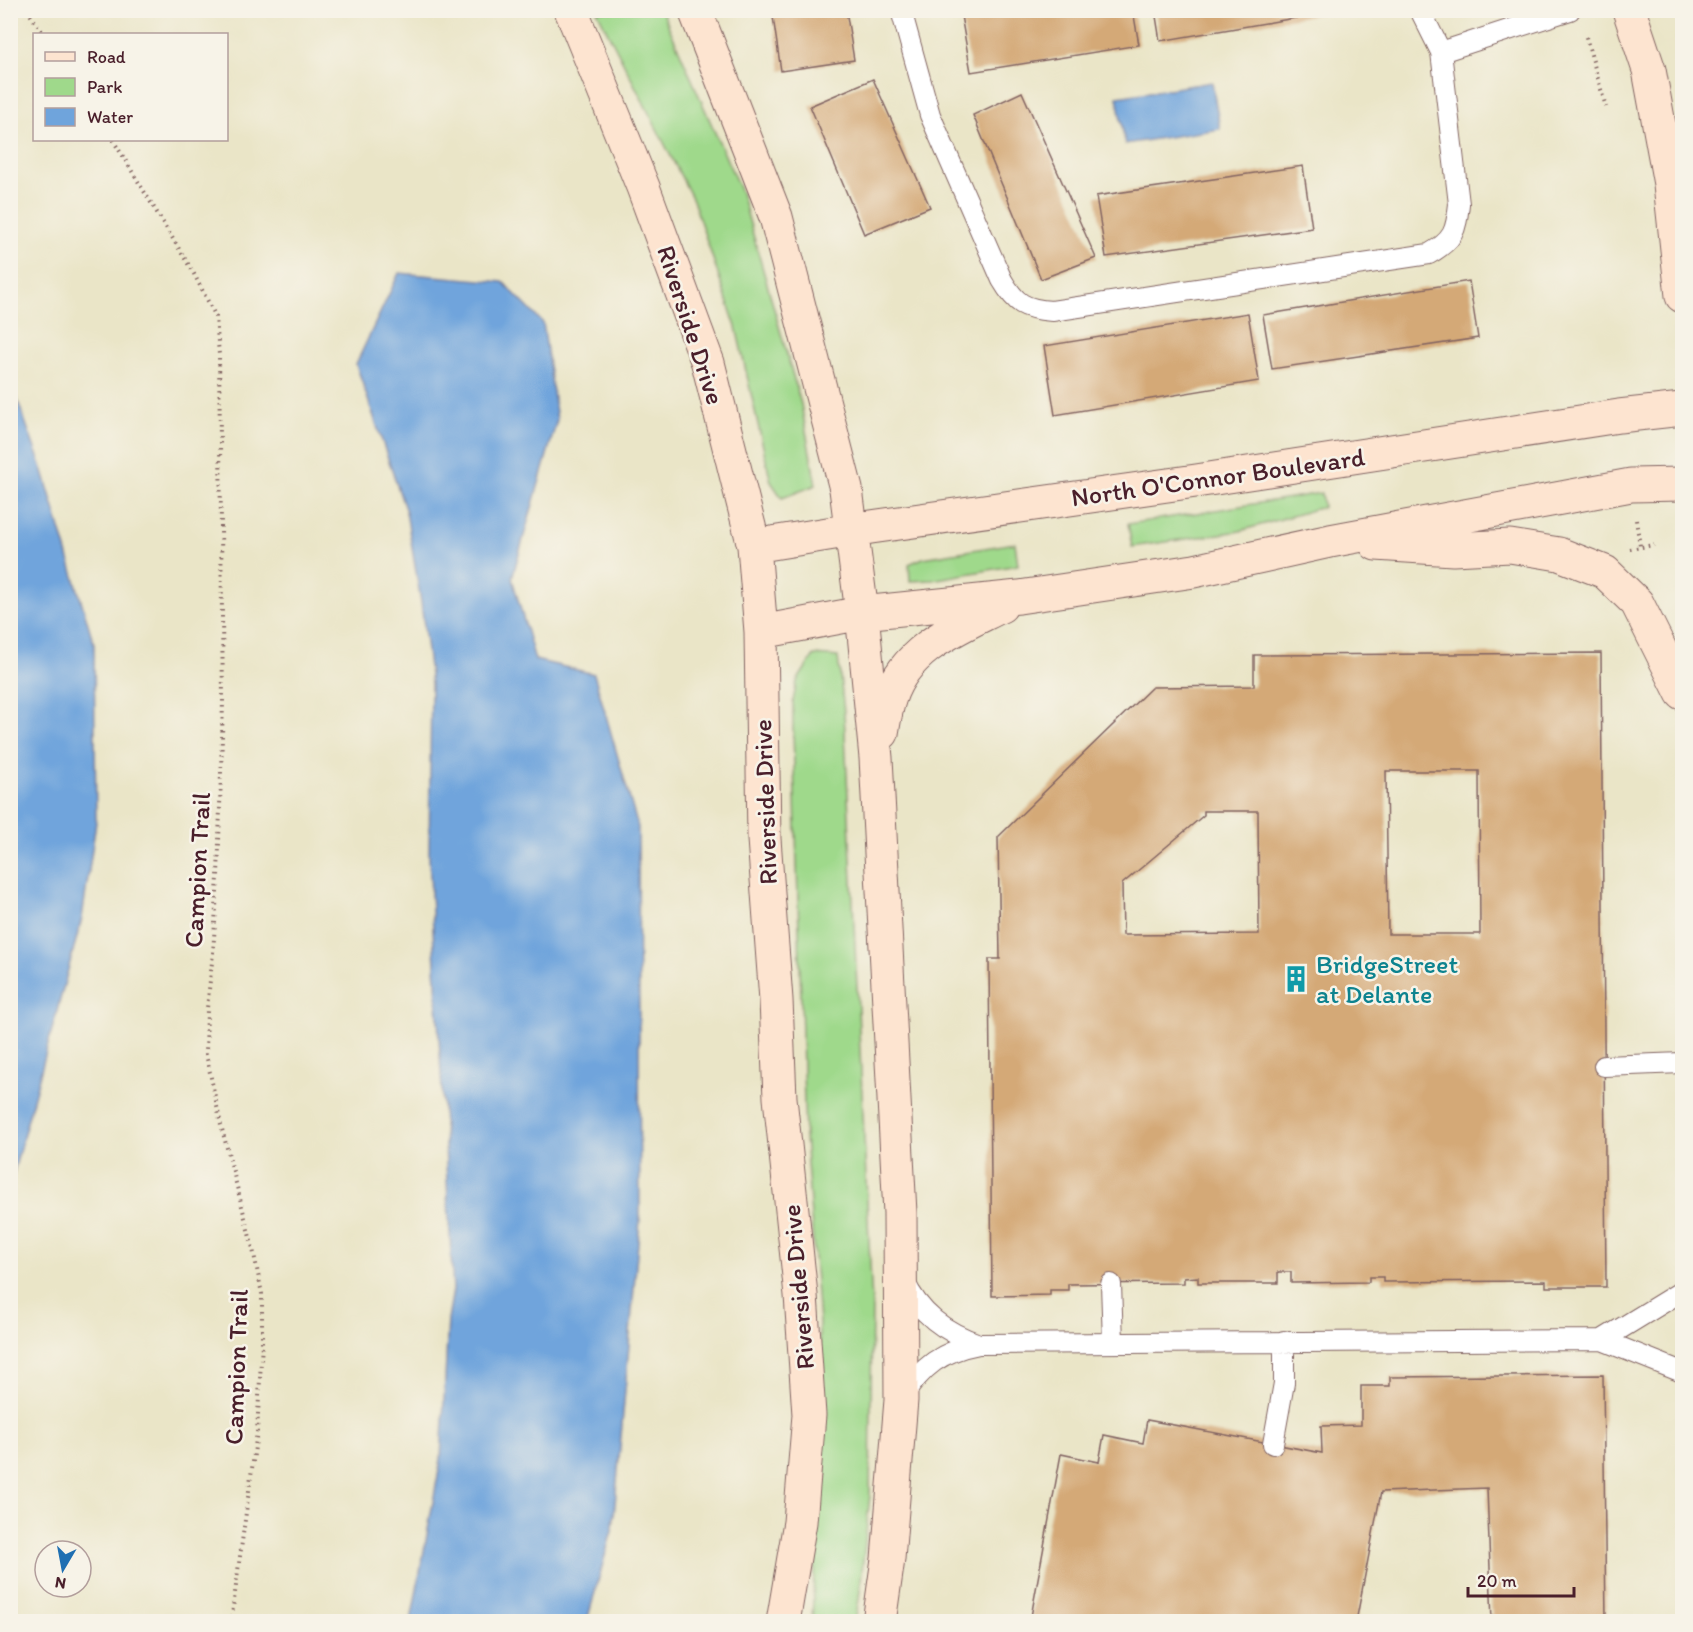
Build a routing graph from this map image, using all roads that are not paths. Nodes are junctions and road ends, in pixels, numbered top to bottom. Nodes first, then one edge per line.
1 (571, 10) edge
2 (695, 10) edge
3 (901, 10) edge
4 (1420, 10) edge
5 (1570, 10) edge
6 (1629, 10) edge
7 (1442, 52) junction
8 (1683, 296) edge
9 (1683, 409) edge
10 (1683, 484) edge
11 (853, 530) junction
12 (1330, 541) junction
13 (754, 546) junction
14 (1018, 597) junction
15 (862, 613) junction
16 (761, 632) junction
17 (1683, 693) edge
18 (876, 758) junction
19 (1683, 1062) edge
20 (1604, 1066) dead end
21 (900, 1272) junction
22 (1111, 1284) dead end
23 (1683, 1291) edge
24 (1602, 1340) junction
25 (1284, 1341) junction
26 (1113, 1342) junction
27 (979, 1344) junction
28 (1683, 1372) edge
29 (901, 1400) junction
30 (1273, 1444) dead end
31 (783, 1622) edge
32 (879, 1622) edge

1 - 13 main road, Riverside Drive
2 - 11 main road
3 - 7 lane
4 - 7 lane
5 - 7 lane
6 - 8 main road
9 - 11 main road, North O'Connor Boulevard
10 - 12 main road
11 - 13 main road, North O'Connor Boulevard
11 - 15 main road
12 - 14 main road
12 - 17 main road
13 - 16 main road, Riverside Drive
14 - 15 main road
14 - 18 main road
15 - 16 main road
15 - 18 main road
16 - 31 main road, Riverside Drive
18 - 21 main road
19 - 20 lane
21 - 27 lane
21 - 29 main road
22 - 26 lane
23 - 24 lane
24 - 25 lane
24 - 28 lane
25 - 26 lane
25 - 30 lane
26 - 27 lane
27 - 29 lane
29 - 32 main road

